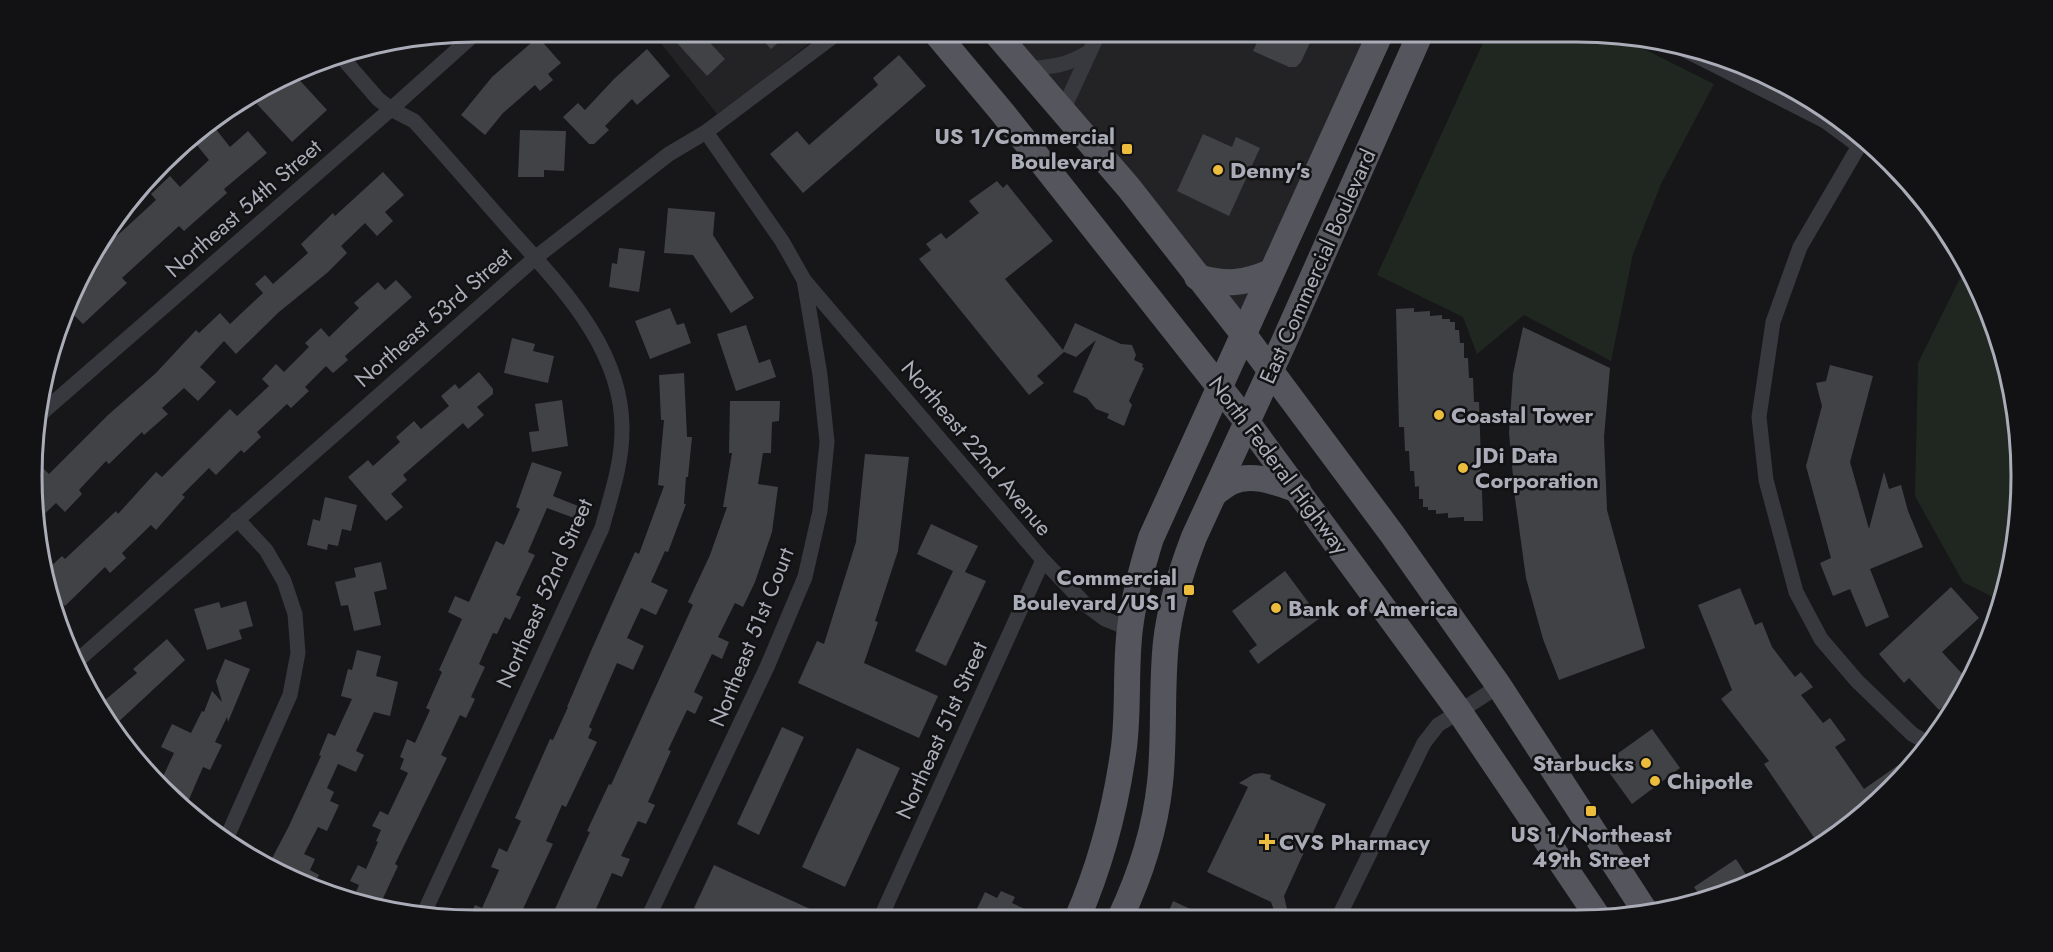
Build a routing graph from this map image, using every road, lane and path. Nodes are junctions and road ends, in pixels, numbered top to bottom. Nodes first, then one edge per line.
1 (465, 42) edge
2 (826, 42) edge
3 (943, 42) edge
4 (1004, 42) edge
5 (1094, 42) edge
6 (1376, 42) edge
7 (1417, 42) edge
8 (1089, 52) junction
9 (346, 62) edge
10 (1028, 69) junction
11 (1727, 69) edge
12 (391, 109) junction
13 (1063, 110) junction
14 (1827, 121) edge
15 (706, 132) junction
16 (1860, 147) edge
17 (535, 258) junction
18 (1271, 272) junction
19 (1197, 277) junction
20 (804, 280) junction
21 (1244, 335) junction
22 (1270, 372) junction
23 (1221, 387) junction
24 (48, 408) edge
25 (1248, 422) junction
26 (1298, 490) junction
27 (1215, 493) junction
28 (237, 519) junction
29 (1043, 560) junction
30 (1130, 629) junction
31 (82, 657) edge
32 (1499, 686) junction
33 (1459, 711) junction
34 (1921, 739) edge
35 (228, 832) edge
36 (1641, 905) edge
37 (427, 907) edge
38 (1593, 909) edge
39 (652, 910) edge
40 (884, 910) edge
41 (1081, 910) edge
42 (1123, 910) edge
43 (1342, 910) edge

1 - 12 street, Northeast 54th Street
2 - 15 street, Northeast 53rd Street
3 - 23 main road, North Federal Highway
4 - 10 main road
5 - 8 street
6 - 18 main road, East Commercial Boulevard
7 - 22 main road, East Commercial Boulevard
8 - 10 street
8 - 13 street
9 - 12 street
10 - 13 main road
11 - 14 street
12 - 17 street
12 - 24 street, Northeast 54th Street
13 - 19 main road
15 - 17 street, Northeast 53rd Street
15 - 20 street, Northeast 51st Court
16 - 34 street
17 - 28 street, Northeast 53rd Street
17 - 37 street, Northeast 52nd Street
18 - 19 main road
18 - 21 main road, East Commercial Boulevard
19 - 21 main road
20 - 29 street, Northeast 22nd Avenue
20 - 39 street, Northeast 51st Court
21 - 22 main road
21 - 23 main road, East Commercial Boulevard
22 - 25 main road, East Commercial Boulevard
22 - 32 main road
23 - 25 main road, North Federal Highway
23 - 30 main road, East Commercial Boulevard
25 - 26 main road, North Federal Highway
25 - 27 main road, East Commercial Boulevard
26 - 27 main road
26 - 33 main road, North Federal Highway
27 - 42 main road, East Commercial Boulevard
28 - 31 street, Northeast 53rd Street
28 - 35 street
29 - 30 street, Northeast 22nd Avenue
29 - 40 street, Northeast 51st Street
30 - 41 main road, East Commercial Boulevard
32 - 33 street
32 - 36 main road
33 - 38 main road, North Federal Highway
33 - 43 street

